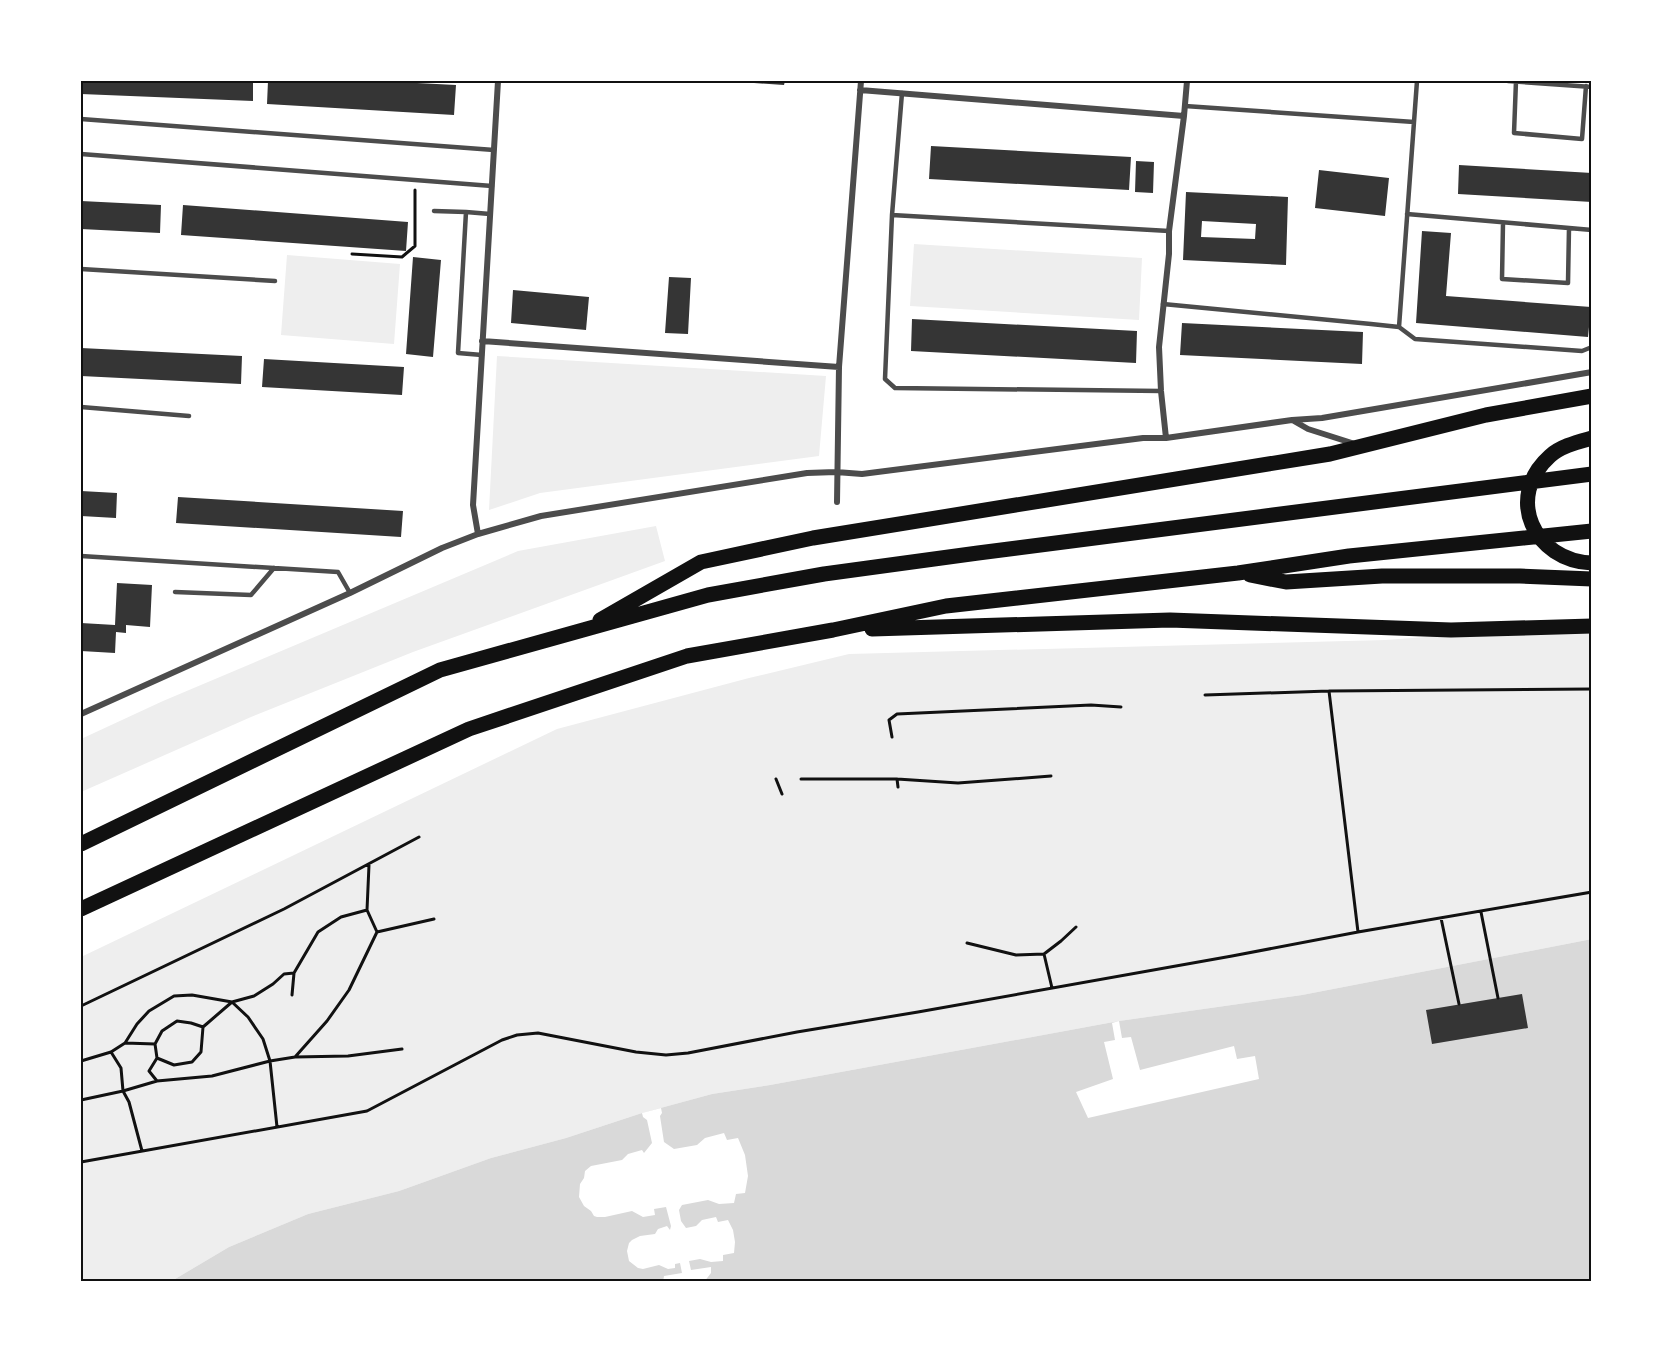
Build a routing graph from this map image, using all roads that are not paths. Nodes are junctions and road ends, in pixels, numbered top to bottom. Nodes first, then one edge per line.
1 (498, 81) edge
2 (861, 81) edge
3 (1187, 81) edge
4 (1417, 81) edge
5 (1508, 81) edge
6 (1516, 81) edge
7 (1589, 86) edge
8 (860, 90) junction
9 (902, 93) junction
10 (1185, 106) junction
11 (1184, 116) junction
12 (81, 120) edge
13 (1414, 122) junction
14 (494, 150) junction
15 (81, 154) edge
16 (492, 186) junction
17 (434, 211) dead end
18 (466, 212) junction
19 (490, 214) junction
20 (1407, 214) junction
21 (892, 215) junction
22 (1503, 223) junction
23 (1569, 228) junction
24 (1592, 230) edge
25 (1169, 231) junction
26 (81, 269) edge
27 (275, 281) dead end
28 (1163, 304) junction
29 (1399, 327) junction
30 (483, 341) junction
31 (1592, 347) edge
32 (482, 355) junction
33 (839, 368) junction
34 (1592, 372) edge
35 (1161, 390) junction
36 (1592, 396) edge
37 (81, 407) edge
38 (189, 416) dead end
39 (1292, 420) junction
40 (1166, 438) junction
41 (1592, 438) edge
42 (1361, 446) junction
43 (836, 472) junction
44 (1592, 474) edge
45 (837, 502) dead end
46 (1592, 531) edge
47 (478, 534) junction
48 (81, 556) edge
49 (1592, 563) edge
50 (274, 568) junction
51 (1238, 573) junction
52 (1592, 579) edge
53 (175, 592) dead end
54 (350, 593) junction
55 (1592, 626) edge
56 (833, 630) junction
57 (581, 631) junction
58 (81, 714) edge
59 (86, 841) edge
60 (81, 909) edge

1 - 14 street
2 - 8 street
3 - 10 street
4 - 13 lane
5 - 6 lane
6 - 7 lane
6 - 7 lane
8 - 9 street
8 - 33 street
9 - 11 street
9 - 21 lane
10 - 11 street
10 - 13 lane
11 - 25 street
12 - 14 lane
13 - 20 lane
14 - 16 street
15 - 16 lane
16 - 19 street
17 - 18 lane
18 - 19 lane
18 - 32 lane
19 - 30 street
20 - 22 lane
20 - 29 lane
21 - 25 lane
21 - 35 lane
22 - 23 lane
22 - 23 lane
23 - 24 lane
25 - 28 street
26 - 27 lane
28 - 29 lane
28 - 35 street
29 - 31 lane
30 - 32 street
30 - 33 street
32 - 47 street
33 - 43 street
34 - 39 street
35 - 40 street
36 - 42 highway
37 - 38 lane
39 - 40 street
39 - 42 street
40 - 43 street
41 - 49 highway
42 - 57 highway
43 - 45 street
43 - 47 street
44 - 57 highway
46 - 51 highway
47 - 54 street
48 - 50 lane
50 - 53 lane
50 - 54 lane
51 - 52 highway
51 - 56 highway
54 - 58 street
55 - 56 highway
56 - 60 highway
57 - 59 highway

